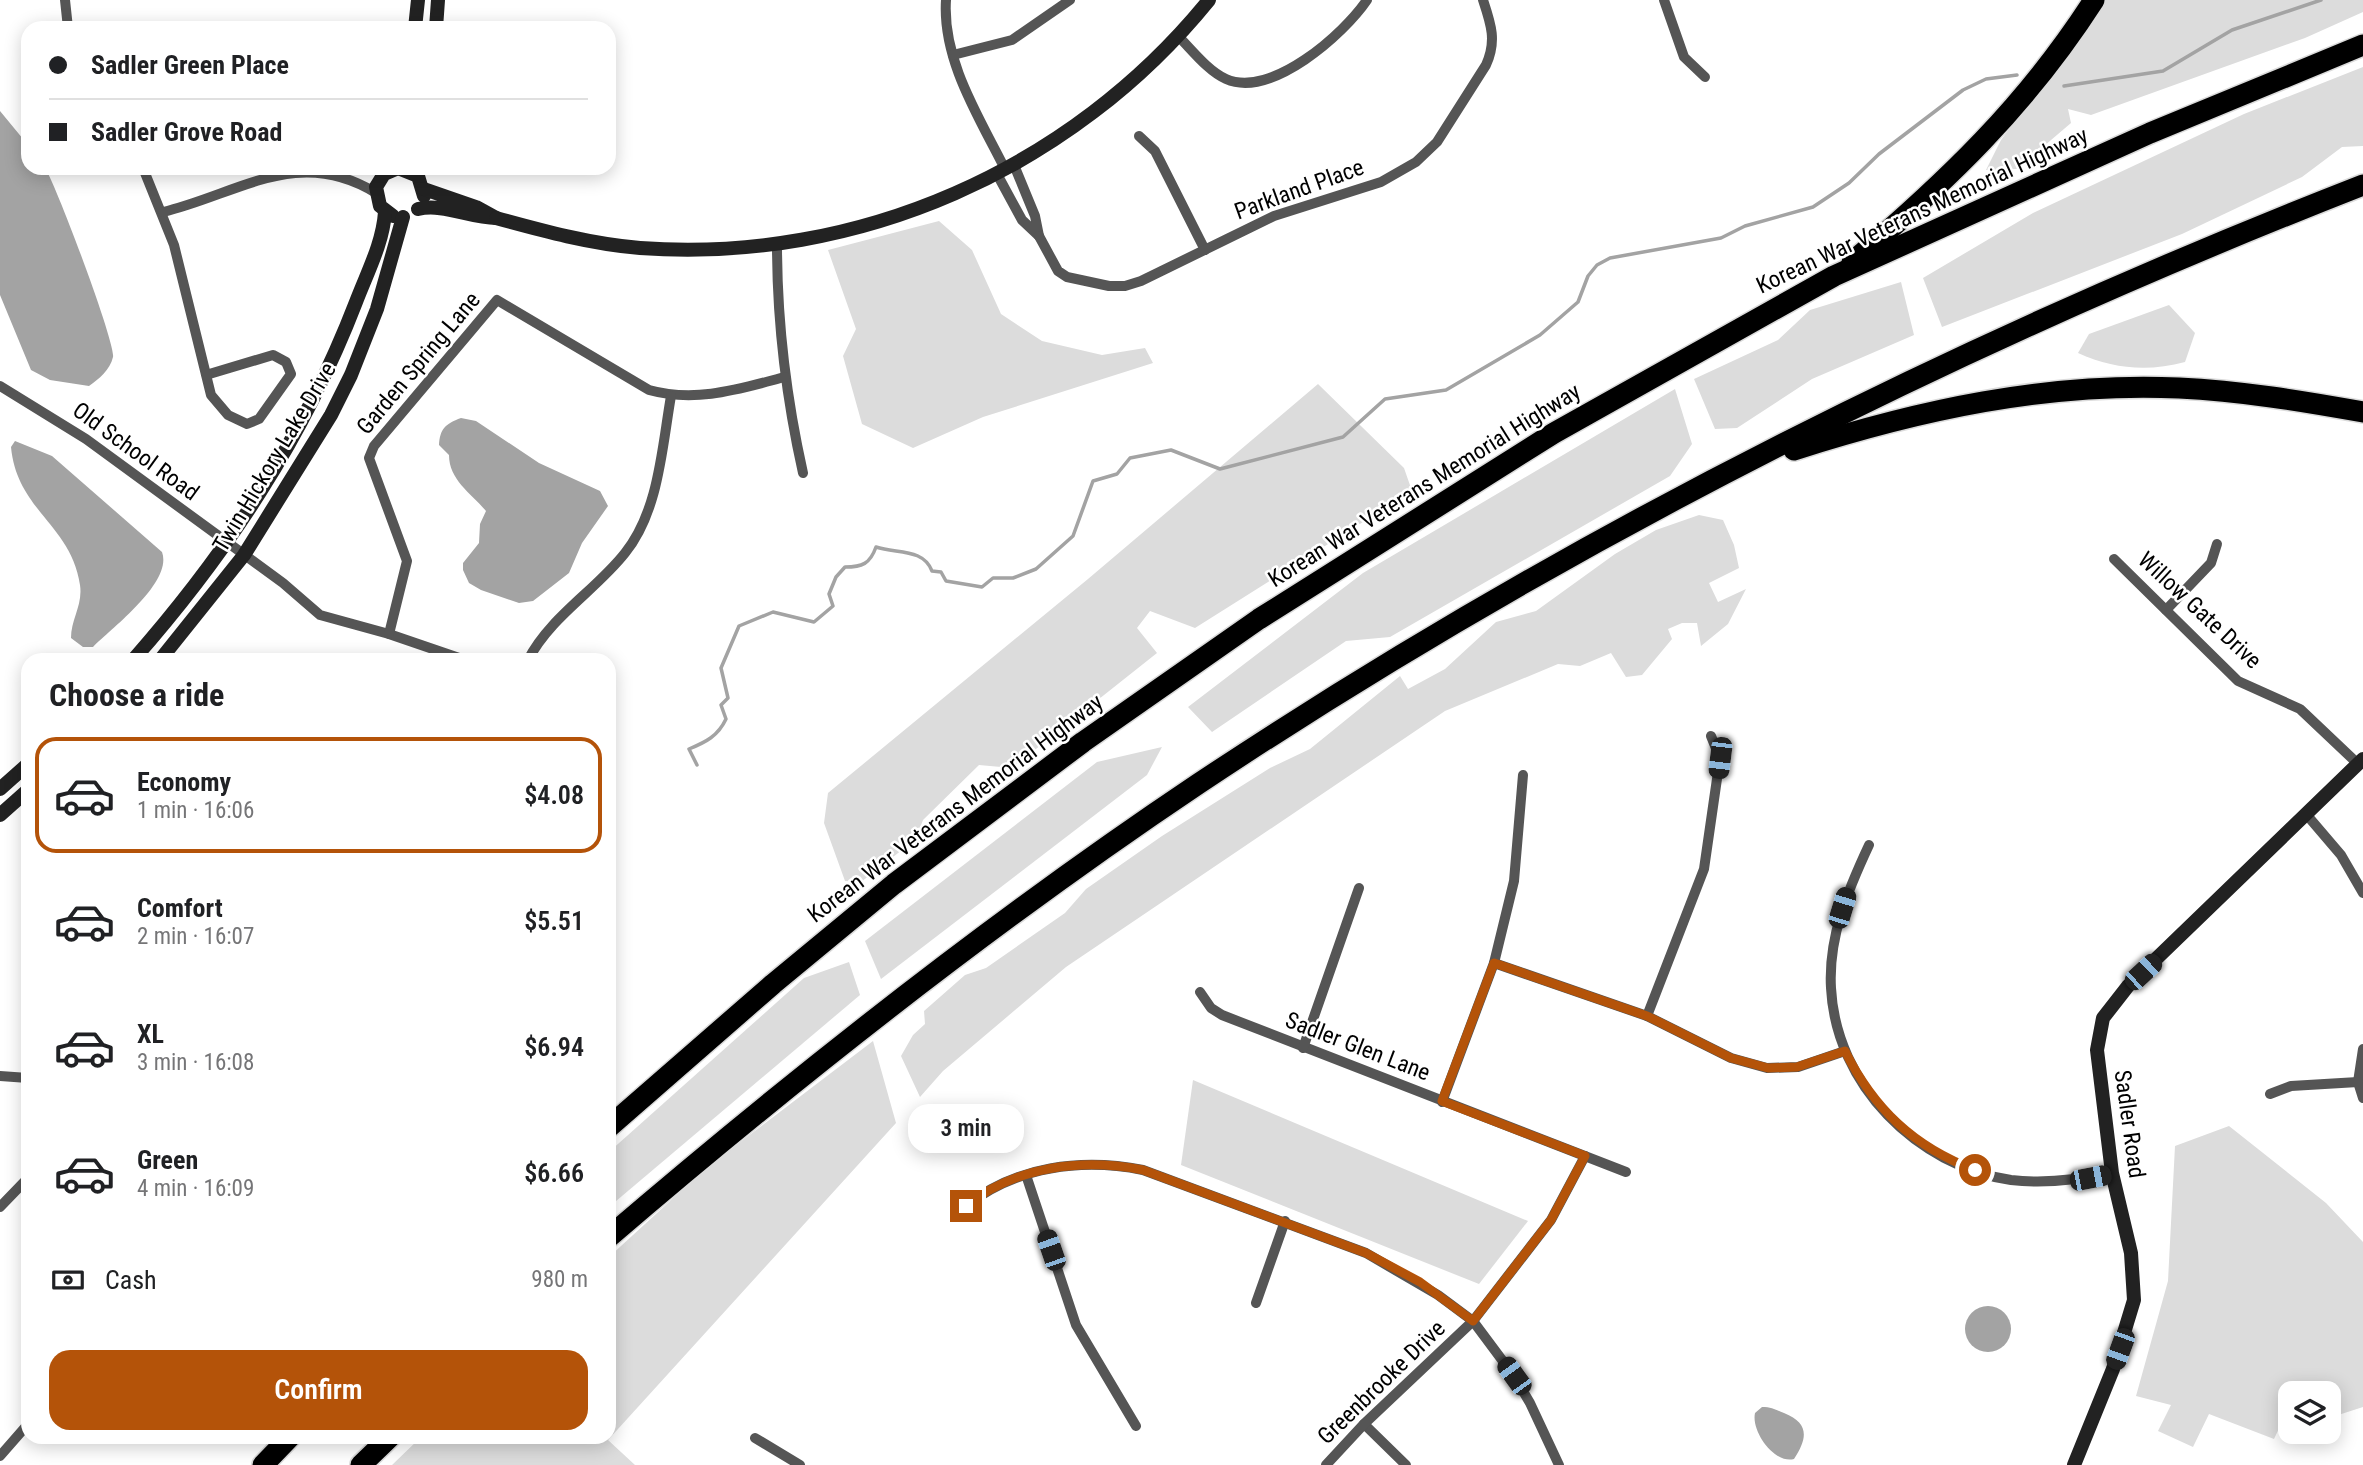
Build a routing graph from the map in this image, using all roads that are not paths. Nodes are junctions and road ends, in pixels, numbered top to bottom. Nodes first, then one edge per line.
1 (65, 0) edge
2 (418, 0) edge
3 (438, 0) edge
4 (946, 0) edge
5 (1070, 0) edge
6 (1209, 0) edge
7 (1367, 0) edge
8 (1483, 0) edge
9 (1664, 0) edge
10 (2094, 0) edge
11 (67, 21) edge
12 (416, 21) edge
13 (436, 21) edge
14 (1178, 36) junction
15 (2363, 45) edge
16 (953, 55) junction
17 (1705, 77) dead end
18 (1139, 136) dead end
19 (1005, 169) junction
20 (146, 175) edge
21 (278, 175) edge
22 (321, 175) edge
23 (395, 175) edge
24 (411, 175) edge
25 (2363, 185) edge
26 (377, 186) junction
27 (424, 189) junction
28 (418, 209) junction
29 (163, 212) junction
30 (385, 212) junction
31 (402, 217) junction
32 (496, 218) junction
33 (1039, 236) junction
34 (778, 243) junction
35 (1205, 250) junction
36 (1834, 276) junction
37 (206, 374) junction
38 (785, 377) junction
39 (0, 386) edge
40 (671, 396) junction
41 (2363, 412) edge
42 (1739, 467) junction
43 (803, 473) dead end
44 (228, 543) junction
45 (2217, 544) dead end
46 (244, 555) junction
47 (2114, 559) dead end
48 (2166, 610) junction
49 (389, 634) junction
50 (138, 653) edge
51 (166, 653) edge
52 (445, 653) edge
53 (533, 653) edge
54 (1711, 736) dead end
55 (2360, 761) edge
56 (21, 770) edge
57 (1523, 775) dead end
58 (0, 789) edge
59 (21, 796) edge
60 (2306, 814) junction
61 (0, 815) edge
62 (1869, 845) dead end
63 (1359, 888) dead end
64 (2363, 893) edge
65 (1494, 963) junction
66 (1200, 992) dead end
67 (1647, 1016) junction
68 (1303, 1048) junction
69 (2363, 1049) edge
70 (1845, 1051) junction
71 (0, 1076) edge
72 (21, 1078) edge
73 (2358, 1082) junction
74 (2270, 1094) dead end
75 (2363, 1098) edge
76 (1442, 1101) junction
77 (616, 1121) edge
78 (1585, 1156) junction
79 (1626, 1172) dead end
80 (2112, 1173) junction
81 (1026, 1175) junction
82 (21, 1185) edge
83 (966, 1206) dead end
84 (0, 1207) edge
85 (1284, 1222) junction
86 (616, 1231) edge
87 (1256, 1303) dead end
88 (1473, 1321) junction
89 (1364, 1424) junction
90 (1136, 1426) dead end
91 (21, 1432) edge
92 (755, 1438) dead end
93 (283, 1444) edge
94 (383, 1444) edge
95 (395, 1444) edge
96 (0, 1456) edge
97 (263, 1465) edge
98 (361, 1465) edge
99 (374, 1465) edge
100 (800, 1465) edge
101 (1326, 1465) edge
102 (1406, 1465) edge
103 (1559, 1465) edge
104 (2074, 1465) edge

1 - 11 street
2 - 12 street
3 - 13 street
4 - 16 street
5 - 16 street
6 - 14 street
7 - 14 street
8 - 35 street, Parkland Place
9 - 17 street
10 - 36 highway
14 - 19 street
15 - 36 highway, Korean War Veterans Memorial Highway
16 - 19 street
18 - 35 street
19 - 33 street, Parkland Place
19 - 33 street, Parkland Place
19 - 34 street
20 - 29 street
21 - 29 street
22 - 26 street
23 - 26 street
24 - 27 street
25 - 42 highway
26 - 30 street
27 - 28 street
27 - 32 street
28 - 31 street
28 - 32 street
29 - 37 street
30 - 31 street
30 - 44 street, Twin Hickory Lake Drive
31 - 46 street, Twin Hickory Lake Drive
32 - 34 street
33 - 35 street, Parkland Place
34 - 38 street
36 - 77 highway, Korean War Veterans Memorial Highway
37 - 37 street
38 - 40 street, Garden Spring Lane
38 - 43 street
39 - 44 street, Old School Road
40 - 49 street, Garden Spring Lane
40 - 53 street
41 - 42 highway
42 - 86 highway
44 - 46 street, Old School Road
44 - 50 street, Twin Hickory Lake Drive
45 - 48 street
46 - 49 street, Old School Road
46 - 51 street, Twin Hickory Lake Drive
47 - 48 street, Willow Gate Drive
48 - 55 street, Willow Gate Drive
49 - 52 street, Old School Road
54 - 67 street
55 - 60 street, Sadler Road
56 - 58 street
57 - 65 street
59 - 61 street
60 - 64 street
60 - 80 street, Sadler Road
62 - 70 street
63 - 68 street
65 - 67 street
65 - 76 street
66 - 68 street, Sadler Glen Lane
67 - 70 street
68 - 76 street, Sadler Glen Lane
69 - 73 street
70 - 80 street
71 - 72 street
73 - 74 street
73 - 75 street
76 - 78 street, Sadler Glen Lane
78 - 79 street, Sadler Glen Lane
78 - 88 street, Greenbrooke Drive
80 - 104 street, Sadler Road
81 - 83 street
81 - 85 street
81 - 90 street
82 - 84 street
85 - 87 street
85 - 88 street
88 - 89 street, Greenbrooke Drive
88 - 103 street
89 - 101 street, Greenbrooke Drive
89 - 102 street
91 - 96 street
92 - 100 street
93 - 97 highway
94 - 98 highway
95 - 99 highway

